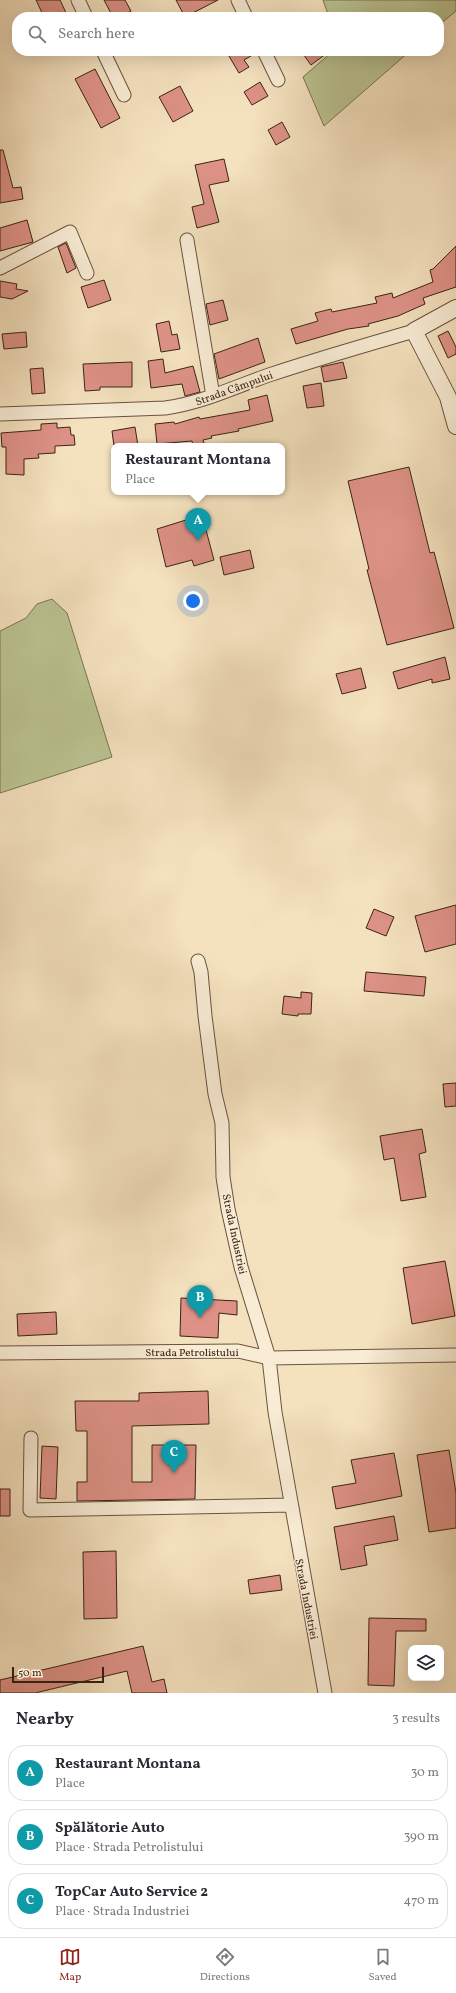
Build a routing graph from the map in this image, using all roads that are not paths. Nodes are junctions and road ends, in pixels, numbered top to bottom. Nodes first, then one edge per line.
1 (78, 0) edge
2 (238, 0) edge
3 (84, 12) edge
4 (244, 12) edge
5 (105, 56) edge
6 (266, 56) edge
7 (278, 80) dead end
8 (124, 95) dead end
9 (187, 240) dead end
10 (0, 268) edge
11 (87, 274) dead end
12 (456, 308) edge
13 (414, 331) junction
14 (213, 396) junction
15 (0, 414) edge
16 (456, 426) edge
17 (198, 961) dead end
18 (0, 1353) edge
19 (456, 1355) edge
20 (269, 1358) junction
21 (31, 1438) dead end
22 (290, 1505) junction
23 (325, 1693) edge

1 - 3 street
2 - 4 street
5 - 8 street
6 - 7 street
9 - 14 street
10 - 11 street
12 - 13 street, Strada Câmpului
13 - 14 street, Strada Câmpului
13 - 16 street
14 - 15 street, Strada Câmpului
17 - 20 street, Strada Industriei
18 - 20 street, Strada Petrolistului
19 - 20 street, Strada Petrolistului
20 - 22 street, Strada Industriei
21 - 22 street
22 - 23 street, Strada Industriei

